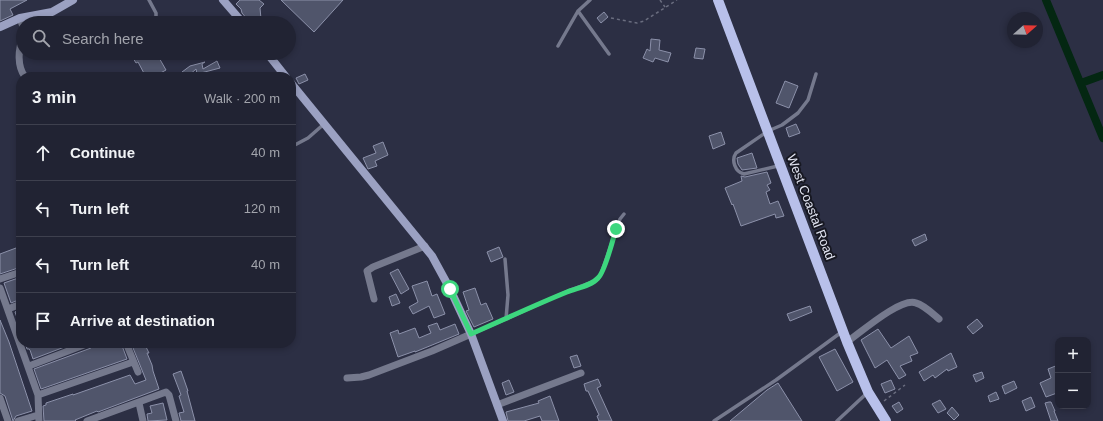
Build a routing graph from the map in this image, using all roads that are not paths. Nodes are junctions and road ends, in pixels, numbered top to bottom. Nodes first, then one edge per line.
1 (73, 0) edge
2 (149, 0) edge
3 (223, 0) edge
4 (590, 0) edge
5 (718, 0) edge
6 (578, 11) junction
7 (31, 16) edge
8 (156, 16) edge
9 (237, 16) edge
10 (16, 20) edge
11 (0, 27) edge
12 (558, 46) dead end
13 (609, 54) dead end
14 (19, 60) edge
15 (273, 60) edge
16 (23, 72) edge
17 (282, 72) edge
18 (816, 74) dead end
19 (296, 89) edge
20 (324, 124) junction
21 (768, 131) junction
22 (296, 144) edge
23 (781, 165) junction
24 (624, 214) dead end
25 (425, 246) junction
26 (505, 259) dead end
27 (16, 274) edge
28 (0, 279) edge
29 (0, 288) edge
30 (374, 299) dead end
31 (16, 306) edge
32 (8, 309) junction
33 (506, 318) junction
34 (939, 319) dead end
35 (16, 327) edge
36 (844, 331) junction
37 (471, 334) junction
38 (847, 342) junction
39 (24, 348) edge
40 (76, 348) edge
41 (128, 348) edge
42 (133, 362) junction
43 (29, 366) junction
44 (138, 372) dead end
45 (581, 374) dead end
46 (347, 378) dead end
47 (868, 392) junction
48 (38, 394) junction
49 (0, 398) edge
50 (139, 403) junction
51 (497, 405) junction
52 (39, 418) edge
53 (107, 418) edge
54 (8, 421) edge
55 (18, 421) edge
56 (87, 421) edge
57 (143, 421) edge
58 (176, 421) edge
59 (503, 421) edge
60 (714, 421) edge
61 (837, 421) edge
62 (886, 421) edge

1 - 7 street
2 - 8 lane
3 - 9 street
4 - 6 lane
5 - 21 main road, West Coastal Road
6 - 12 lane
6 - 13 lane
10 - 11 street
14 - 16 street
15 - 17 street
18 - 21 lane
19 - 20 street
20 - 22 lane
20 - 25 street
21 - 23 main road, West Coastal Road
21 - 23 lane
23 - 36 main road, West Coastal Road
24 - 33 lane
25 - 30 street
25 - 37 street
26 - 33 lane
27 - 28 street
29 - 32 street
31 - 32 street
32 - 35 street
33 - 37 lane
34 - 38 street
36 - 38 main road, West Coastal Road
36 - 60 lane
37 - 46 street
37 - 51 street
38 - 47 main road, West Coastal Road
39 - 43 street
40 - 43 street
41 - 42 street
42 - 44 street
42 - 48 street
43 - 48 street
45 - 51 street
47 - 61 lane
47 - 62 main road, West Coastal Road
48 - 52 street
49 - 54 street
50 - 53 street
50 - 57 street
50 - 58 street
51 - 59 street
52 - 55 street
53 - 56 street

